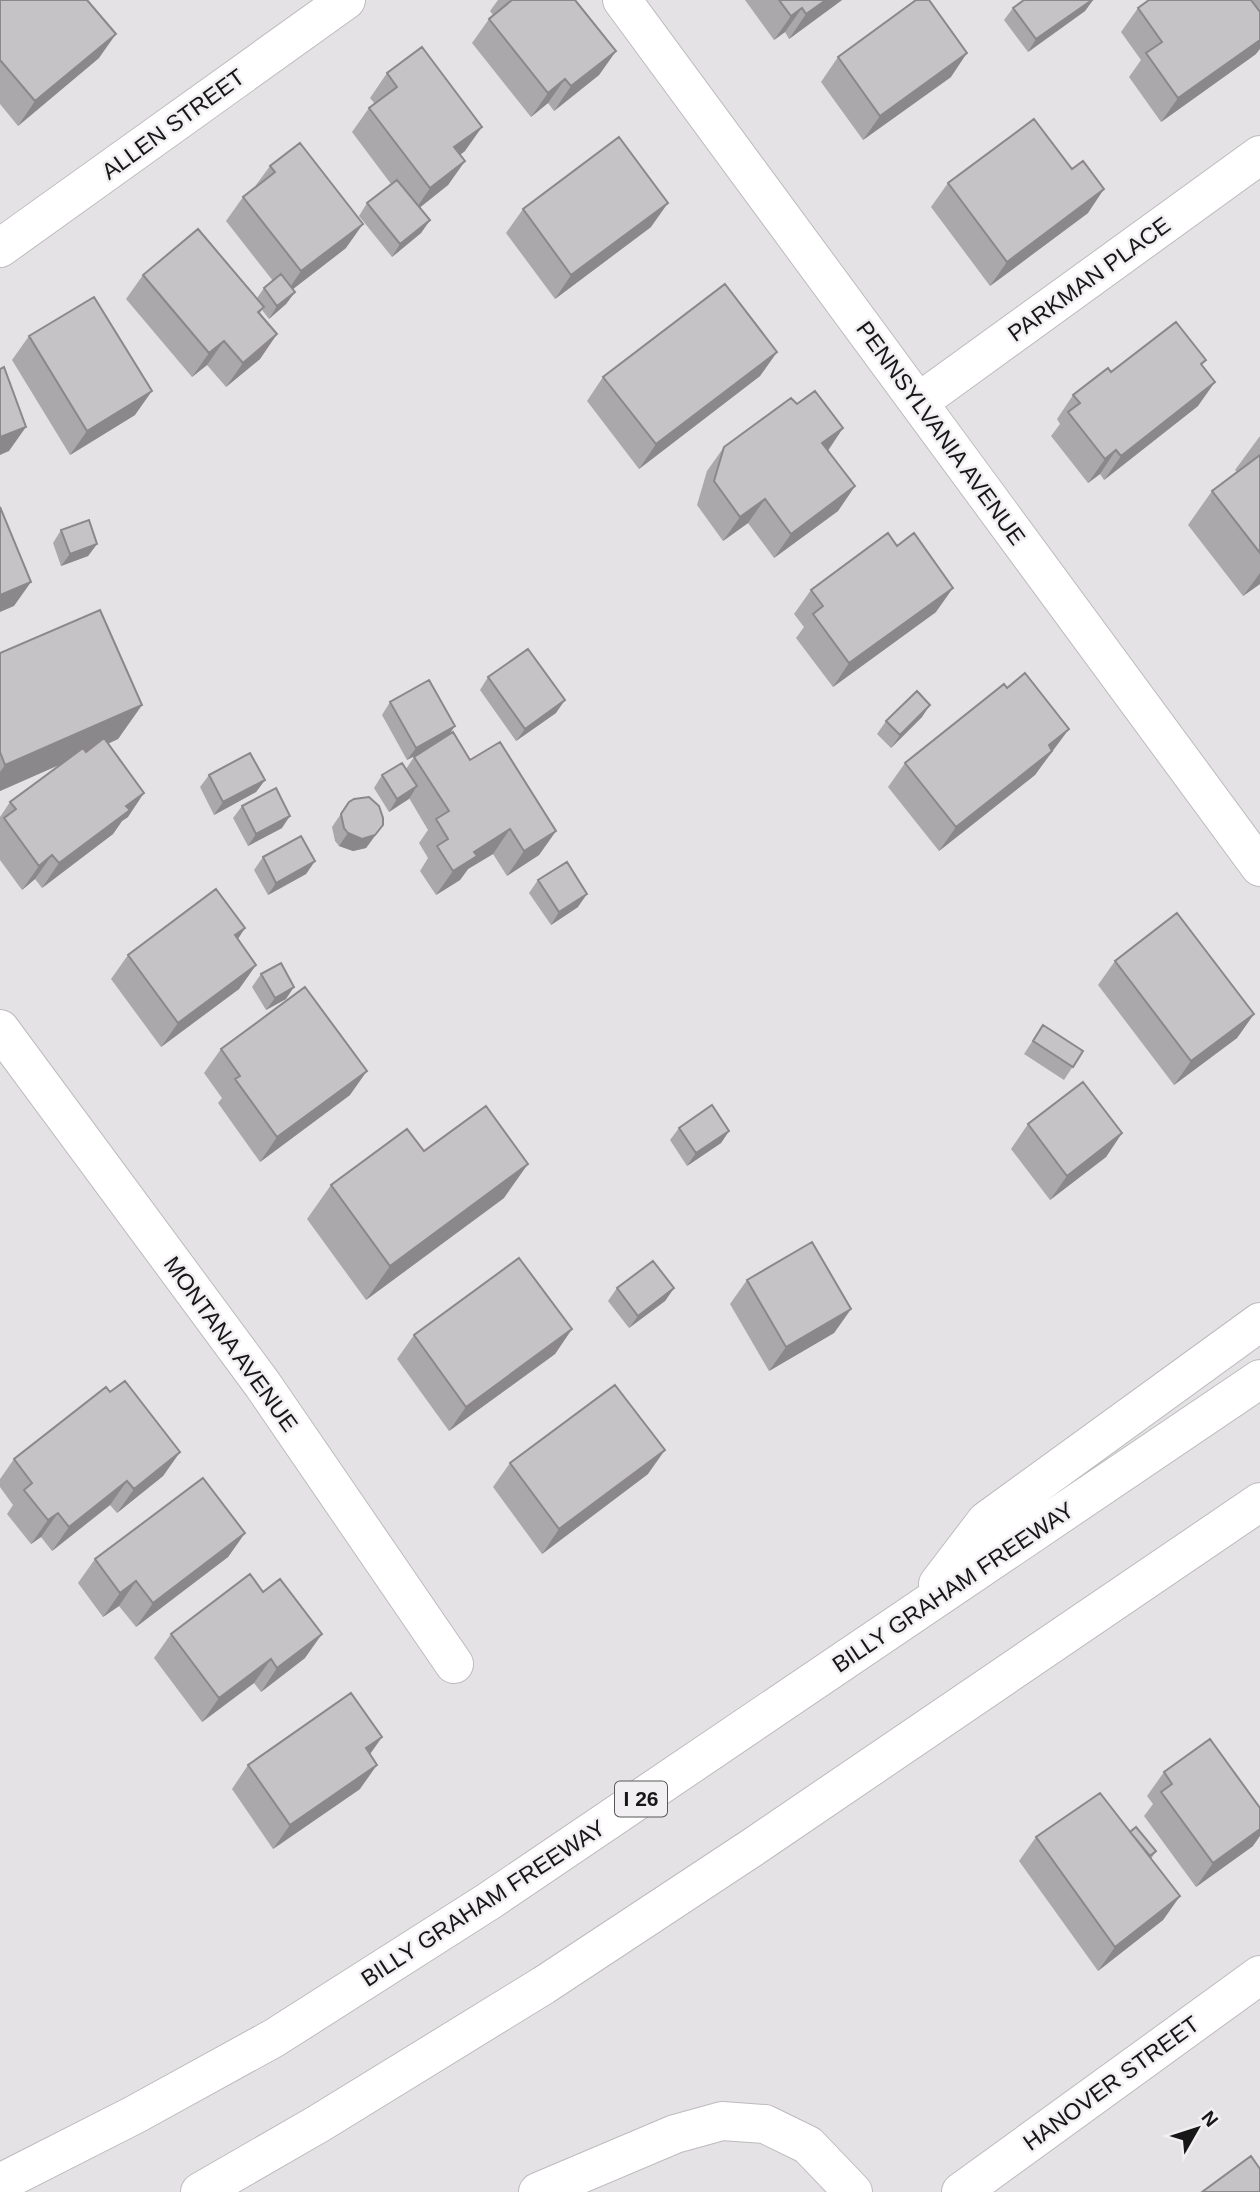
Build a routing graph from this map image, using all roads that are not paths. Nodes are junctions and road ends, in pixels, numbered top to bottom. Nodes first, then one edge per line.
1 (346, 0) edge
2 (622, 0) edge
3 (1260, 155) edge
4 (0, 248) edge
5 (919, 402) junction
6 (1260, 867) edge
7 (0, 1029) edge
8 (1260, 1322) edge
9 (1260, 1379) edge
10 (1260, 1502) edge
11 (919, 1610) junction
12 (454, 1664) dead end
13 (1260, 1975) edge
14 (0, 2183) edge
15 (200, 2192) edge
16 (538, 2192) edge
17 (853, 2192) edge
18 (961, 2192) edge

1 - 4 main road, ALLEN STREET
2 - 5 main road, PENNSYLVANIA AVENUE
3 - 5 main road, PARKMAN PLACE
5 - 6 main road, PENNSYLVANIA AVENUE
7 - 12 main road, MONTANA AVENUE
8 - 11 main road
9 - 11 main road, BILLY GRAHAM FREEWAY / I 26
10 - 15 main road
11 - 14 main road, BILLY GRAHAM FREEWAY / I 26
13 - 18 main road, HANOVER STREET
16 - 17 main road

